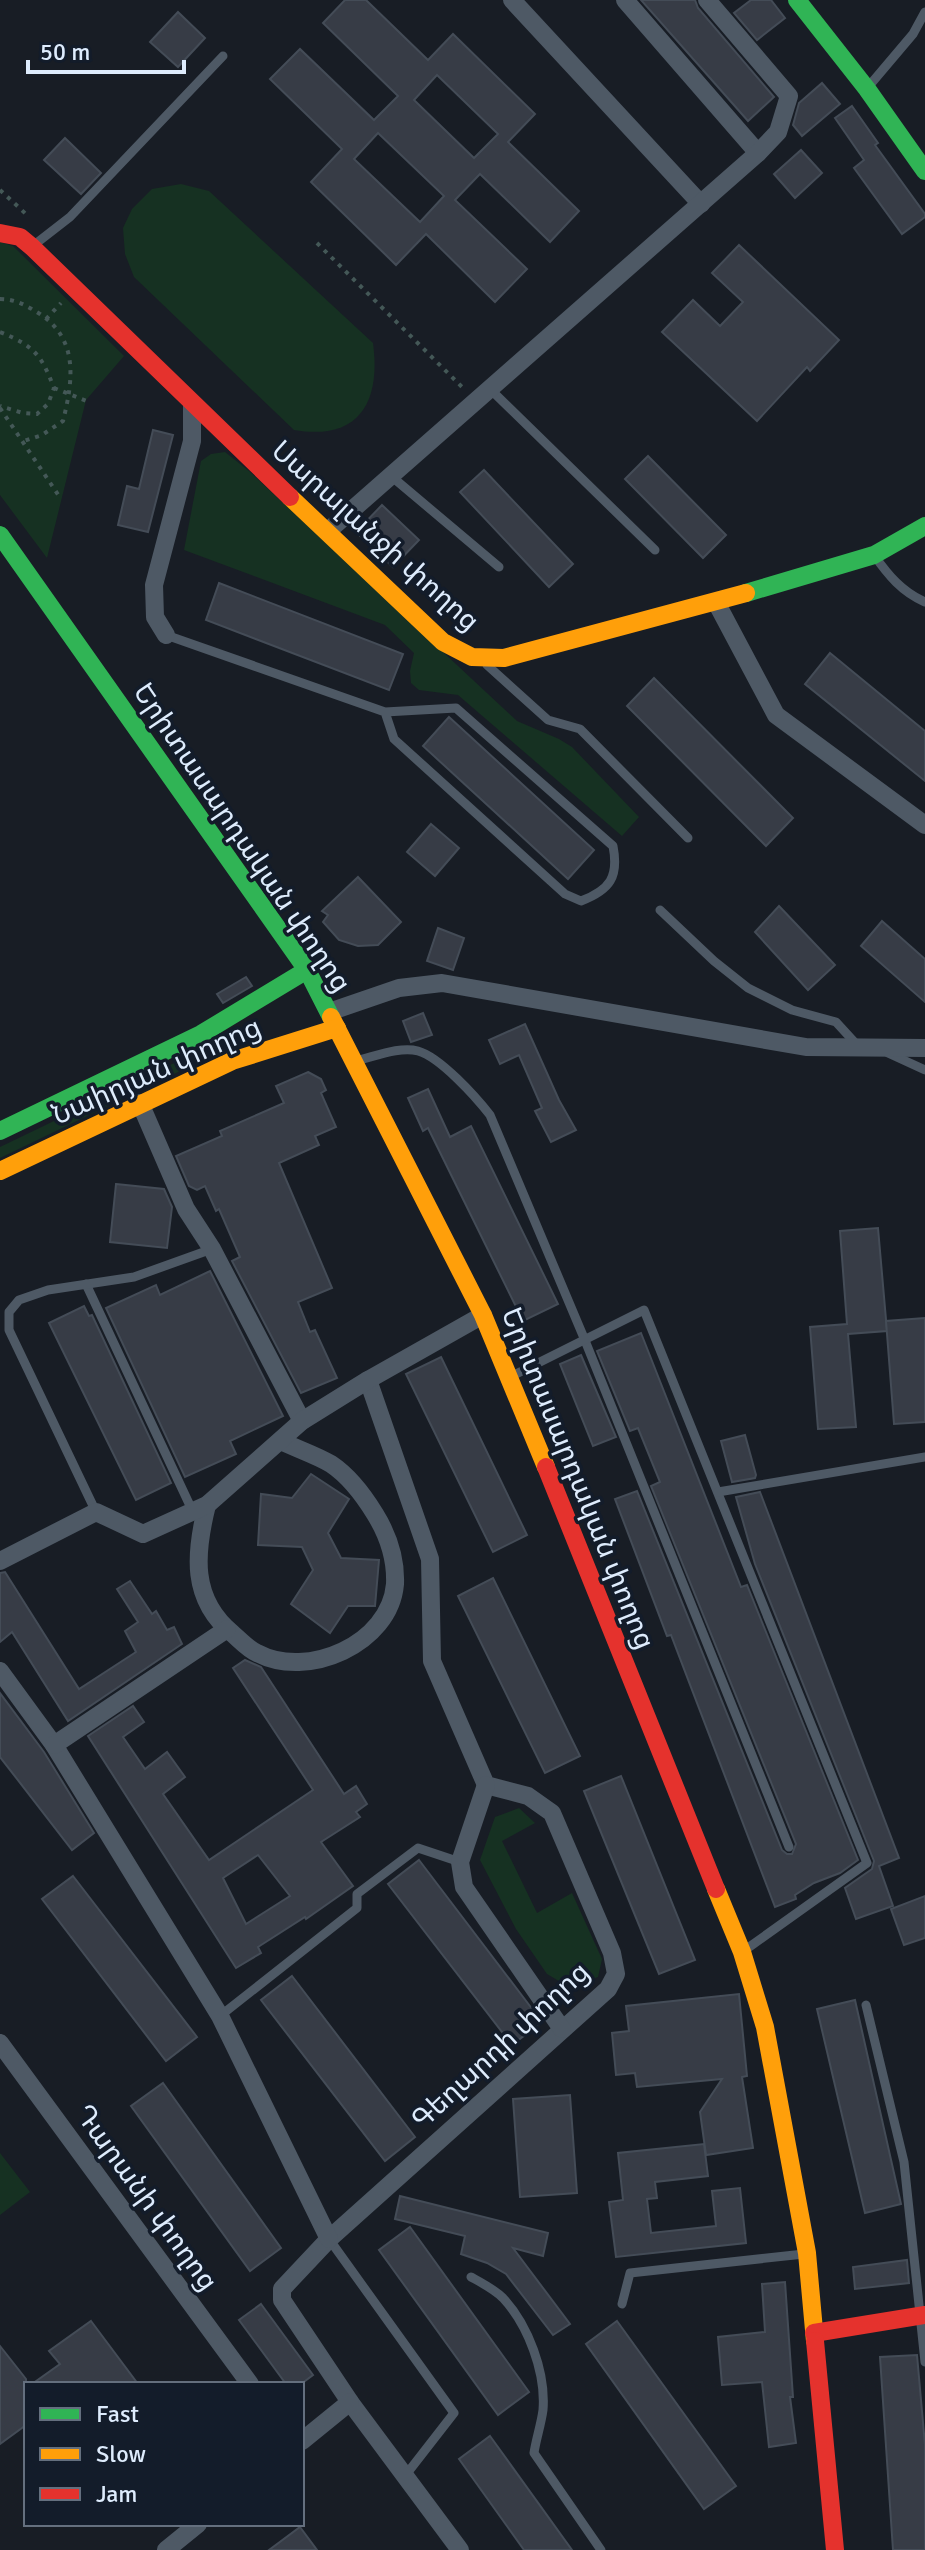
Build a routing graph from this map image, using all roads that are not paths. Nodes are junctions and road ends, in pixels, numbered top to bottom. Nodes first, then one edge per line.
1 (512, 0) edge
2 (625, 0) edge
3 (707, 0) edge
4 (797, 0) edge
5 (925, 12) edge
6 (223, 56) dead end
7 (867, 89) junction
8 (758, 153) junction
9 (925, 170) edge
10 (701, 204) junction
11 (0, 233) edge
12 (32, 247) junction
13 (483, 395) junction
14 (192, 404) junction
15 (391, 476) junction
16 (925, 526) edge
17 (328, 531) junction
18 (0, 535) edge
19 (655, 550) dead end
20 (874, 555) junction
21 (499, 567) dead end
22 (716, 602) junction
23 (925, 602) edge
24 (166, 635) joint
25 (482, 660) junction
26 (385, 712) junction
27 (925, 825) edge
28 (688, 838) dead end
29 (660, 910) dead end
30 (307, 970) junction
31 (333, 1020) junction
32 (925, 1048) edge
33 (860, 1049) junction
34 (879, 1049) junction
35 (355, 1061) junction
36 (925, 1070) edge
37 (140, 1103) junction
38 (0, 1131) edge
39 (0, 1171) edge
40 (212, 1249) junction
41 (86, 1284) junction
42 (483, 1315) junction
43 (584, 1338) junction
44 (510, 1377) junction
45 (368, 1380) junction
46 (302, 1421) junction
47 (281, 1441) junction
48 (925, 1457) edge
49 (718, 1492) junction
50 (200, 1508) junction
51 (96, 1512) junction
52 (0, 1561) edge
53 (227, 1629) junction
54 (0, 1671) edge
55 (54, 1745) junction
56 (486, 1785) junction
57 (789, 1847) dead end
58 (460, 1862) junction
59 (742, 1952) junction
60 (866, 2005) dead end
61 (220, 2016) junction
62 (562, 2029) junction
63 (0, 2043) edge
64 (329, 2239) junction
65 (807, 2253) junction
66 (471, 2277) dead end
67 (622, 2304) dead end
68 (923, 2315) edge
69 (814, 2333) junction
70 (925, 2362) edge
71 (249, 2382) edge
72 (350, 2402) junction
73 (304, 2439) edge
74 (405, 2476) junction
75 (196, 2526) edge
76 (166, 2550) edge
77 (460, 2550) edge
78 (601, 2550) edge
79 (835, 2550) edge

1 - 10 street
2 - 8 street
3 - 8 street
4 - 7 street
5 - 7 lane
6 - 12 lane
7 - 9 street
8 - 10 street
10 - 13 street
11 - 12 street, Սարալանջի փողոց
12 - 14 street, Սարալանջի փողոց
13 - 15 street
13 - 19 lane
14 - 17 street, Սարալանջի փողոց
14 - 24 street
15 - 17 street
15 - 21 lane
16 - 20 street, Սարալանջի փողոց
17 - 25 street, Սարալանջի փողոց
18 - 30 street, Երիտասարդական փողոց
20 - 22 street, Սարալանջի փողոց
20 - 23 lane
22 - 25 street, Սարալանջի փողոց
22 - 27 street
24 - 26 lane
25 - 28 lane
26 - 26 lane
29 - 33 lane
30 - 31 street, Երիտասարդական փողոց
30 - 38 street, Նաիրյան փողոց
31 - 33 street
31 - 35 street, Երիտասարդական փողոց
31 - 37 street, Նաիրյան փողոց
32 - 34 street
33 - 34 street
34 - 36 lane
35 - 42 street, Երիտասարդական փողոց
35 - 43 lane
37 - 39 street, Նաիրյան փողոց
37 - 40 street
40 - 41 lane
40 - 46 street
41 - 50 lane
41 - 51 lane
42 - 44 street, Երիտասարդական փողոց
42 - 45 street
43 - 44 lane
43 - 49 lane
43 - 57 lane
44 - 59 street, Երիտասարդական փողոց
45 - 46 street
45 - 56 street
46 - 47 street
47 - 50 street
47 - 53 street
48 - 49 lane
49 - 59 lane
50 - 51 street
50 - 53 street
51 - 52 street
53 - 55 street
54 - 55 street
55 - 61 street
56 - 58 street
56 - 62 street, Գեղարդի փողոց
58 - 61 lane
58 - 62 street
59 - 65 street, Երիտասարդական փողոց
60 - 68 lane
61 - 64 street
62 - 64 street, Գեղարդի փողոց
63 - 71 street, Դարանի փողոց
64 - 72 street, Գեղարդի փողոց
64 - 74 lane
65 - 67 lane
65 - 69 street, Երիտասարդական փողոց
66 - 78 lane
68 - 69 street
68 - 70 lane
69 - 79 street, Երիտասարդական փողոց
72 - 73 street
72 - 74 street
74 - 77 street
75 - 76 street

